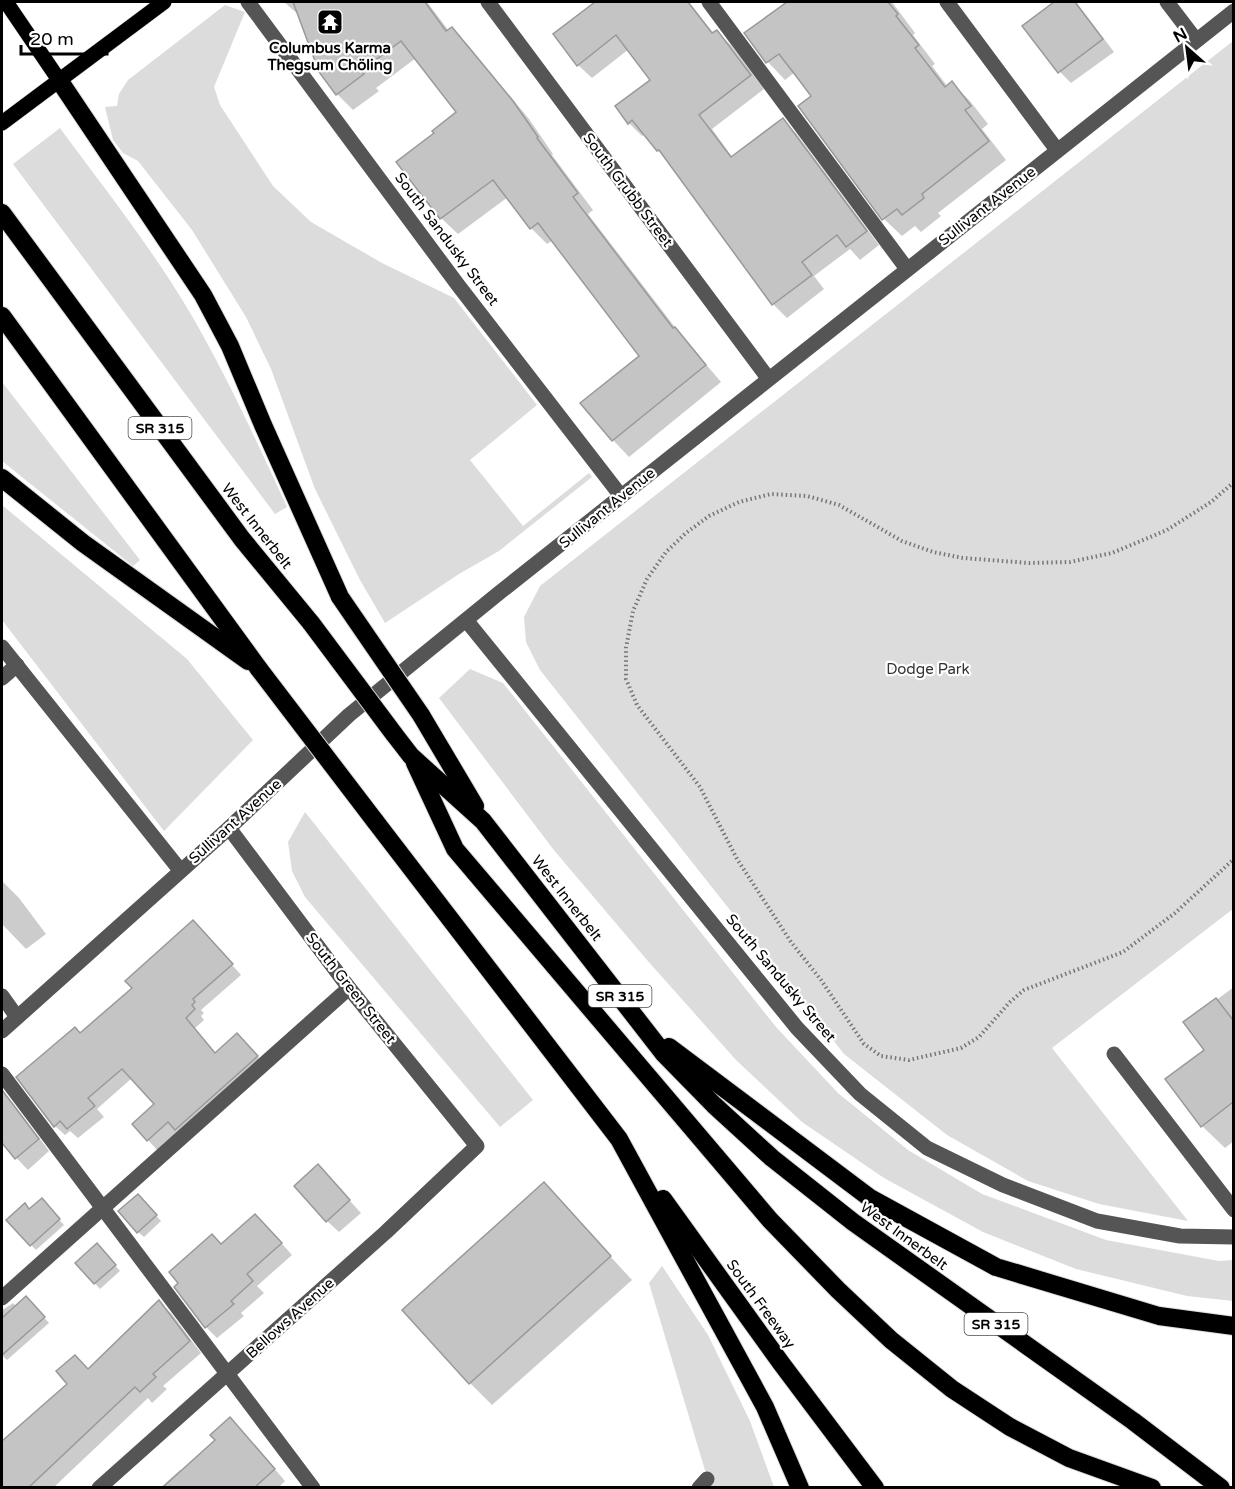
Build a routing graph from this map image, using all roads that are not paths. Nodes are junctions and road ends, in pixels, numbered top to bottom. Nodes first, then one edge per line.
1 (6, 2) edge
2 (164, 2) edge
3 (248, 2) edge
4 (488, 2) edge
5 (709, 2) edge
6 (946, 2) edge
7 (1167, 2) edge
8 (1233, 11) edge
9 (1196, 40) junction
10 (59, 81) junction
11 (2, 123) edge
12 (1057, 150) junction
13 (2, 213) edge
14 (907, 269) junction
15 (2, 316) edge
16 (768, 378) junction
17 (2, 478) edge
18 (621, 496) junction
19 (466, 620) junction
20 (2, 647) edge
21 (17, 665) junction
22 (260, 669) junction
23 (2, 678) edge
24 (411, 756) junction
25 (483, 820) junction
26 (228, 828) junction
27 (180, 870) junction
28 (349, 988) junction
29 (2, 996) edge
30 (17, 1017) junction
31 (646, 1029) junction
32 (2, 1031) edge
33 (1114, 1054) dead end
34 (2, 1074) edge
35 (619, 1139) junction
36 (477, 1146) joint
37 (102, 1206) junction
38 (1233, 1210) edge
39 (1233, 1236) edge
40 (2, 1298) edge
41 (1233, 1326) edge
42 (228, 1373) junction
43 (99, 1488) edge
44 (313, 1488) edge
45 (800, 1488) edge
46 (875, 1488) edge
47 (1152, 1488) edge
48 (1221, 1488) edge

1 - 10 main road
2 - 10 main road
3 - 18 street, South Sandusky Street
4 - 16 street, South Grubb Street
5 - 14 street
6 - 12 street
7 - 9 street
8 - 9 street, Sullivant Avenue
9 - 12 street, Sullivant Avenue
10 - 11 main road
10 - 25 highway, bridge
12 - 14 street, Sullivant Avenue
13 - 24 highway, West Innerbelt / SR 315, bridge
14 - 16 street, Sullivant Avenue
15 - 22 highway
16 - 18 street, Sullivant Avenue
17 - 22 highway
18 - 19 street, Sullivant Avenue
19 - 26 street, Sullivant Avenue
19 - 39 street, South Sandusky Street
20 - 21 street
21 - 23 street
21 - 27 street
22 - 35 highway, bridge
24 - 25 highway, West Innerbelt / SR 315
24 - 47 highway
25 - 31 highway, West Innerbelt / SR 315
26 - 27 street, Sullivant Avenue
26 - 28 street, South Green Street
27 - 30 street, Sullivant Avenue
28 - 36 street, South Green Street
28 - 37 street
29 - 30 street
30 - 32 street, Sullivant Avenue
31 - 41 highway
31 - 48 highway, West Innerbelt / SR 315
33 - 38 street
34 - 37 street
35 - 45 highway
35 - 46 highway, South Freeway
36 - 42 street, Bellows Avenue
37 - 40 street
37 - 42 street
42 - 43 street, Bellows Avenue
42 - 44 street

